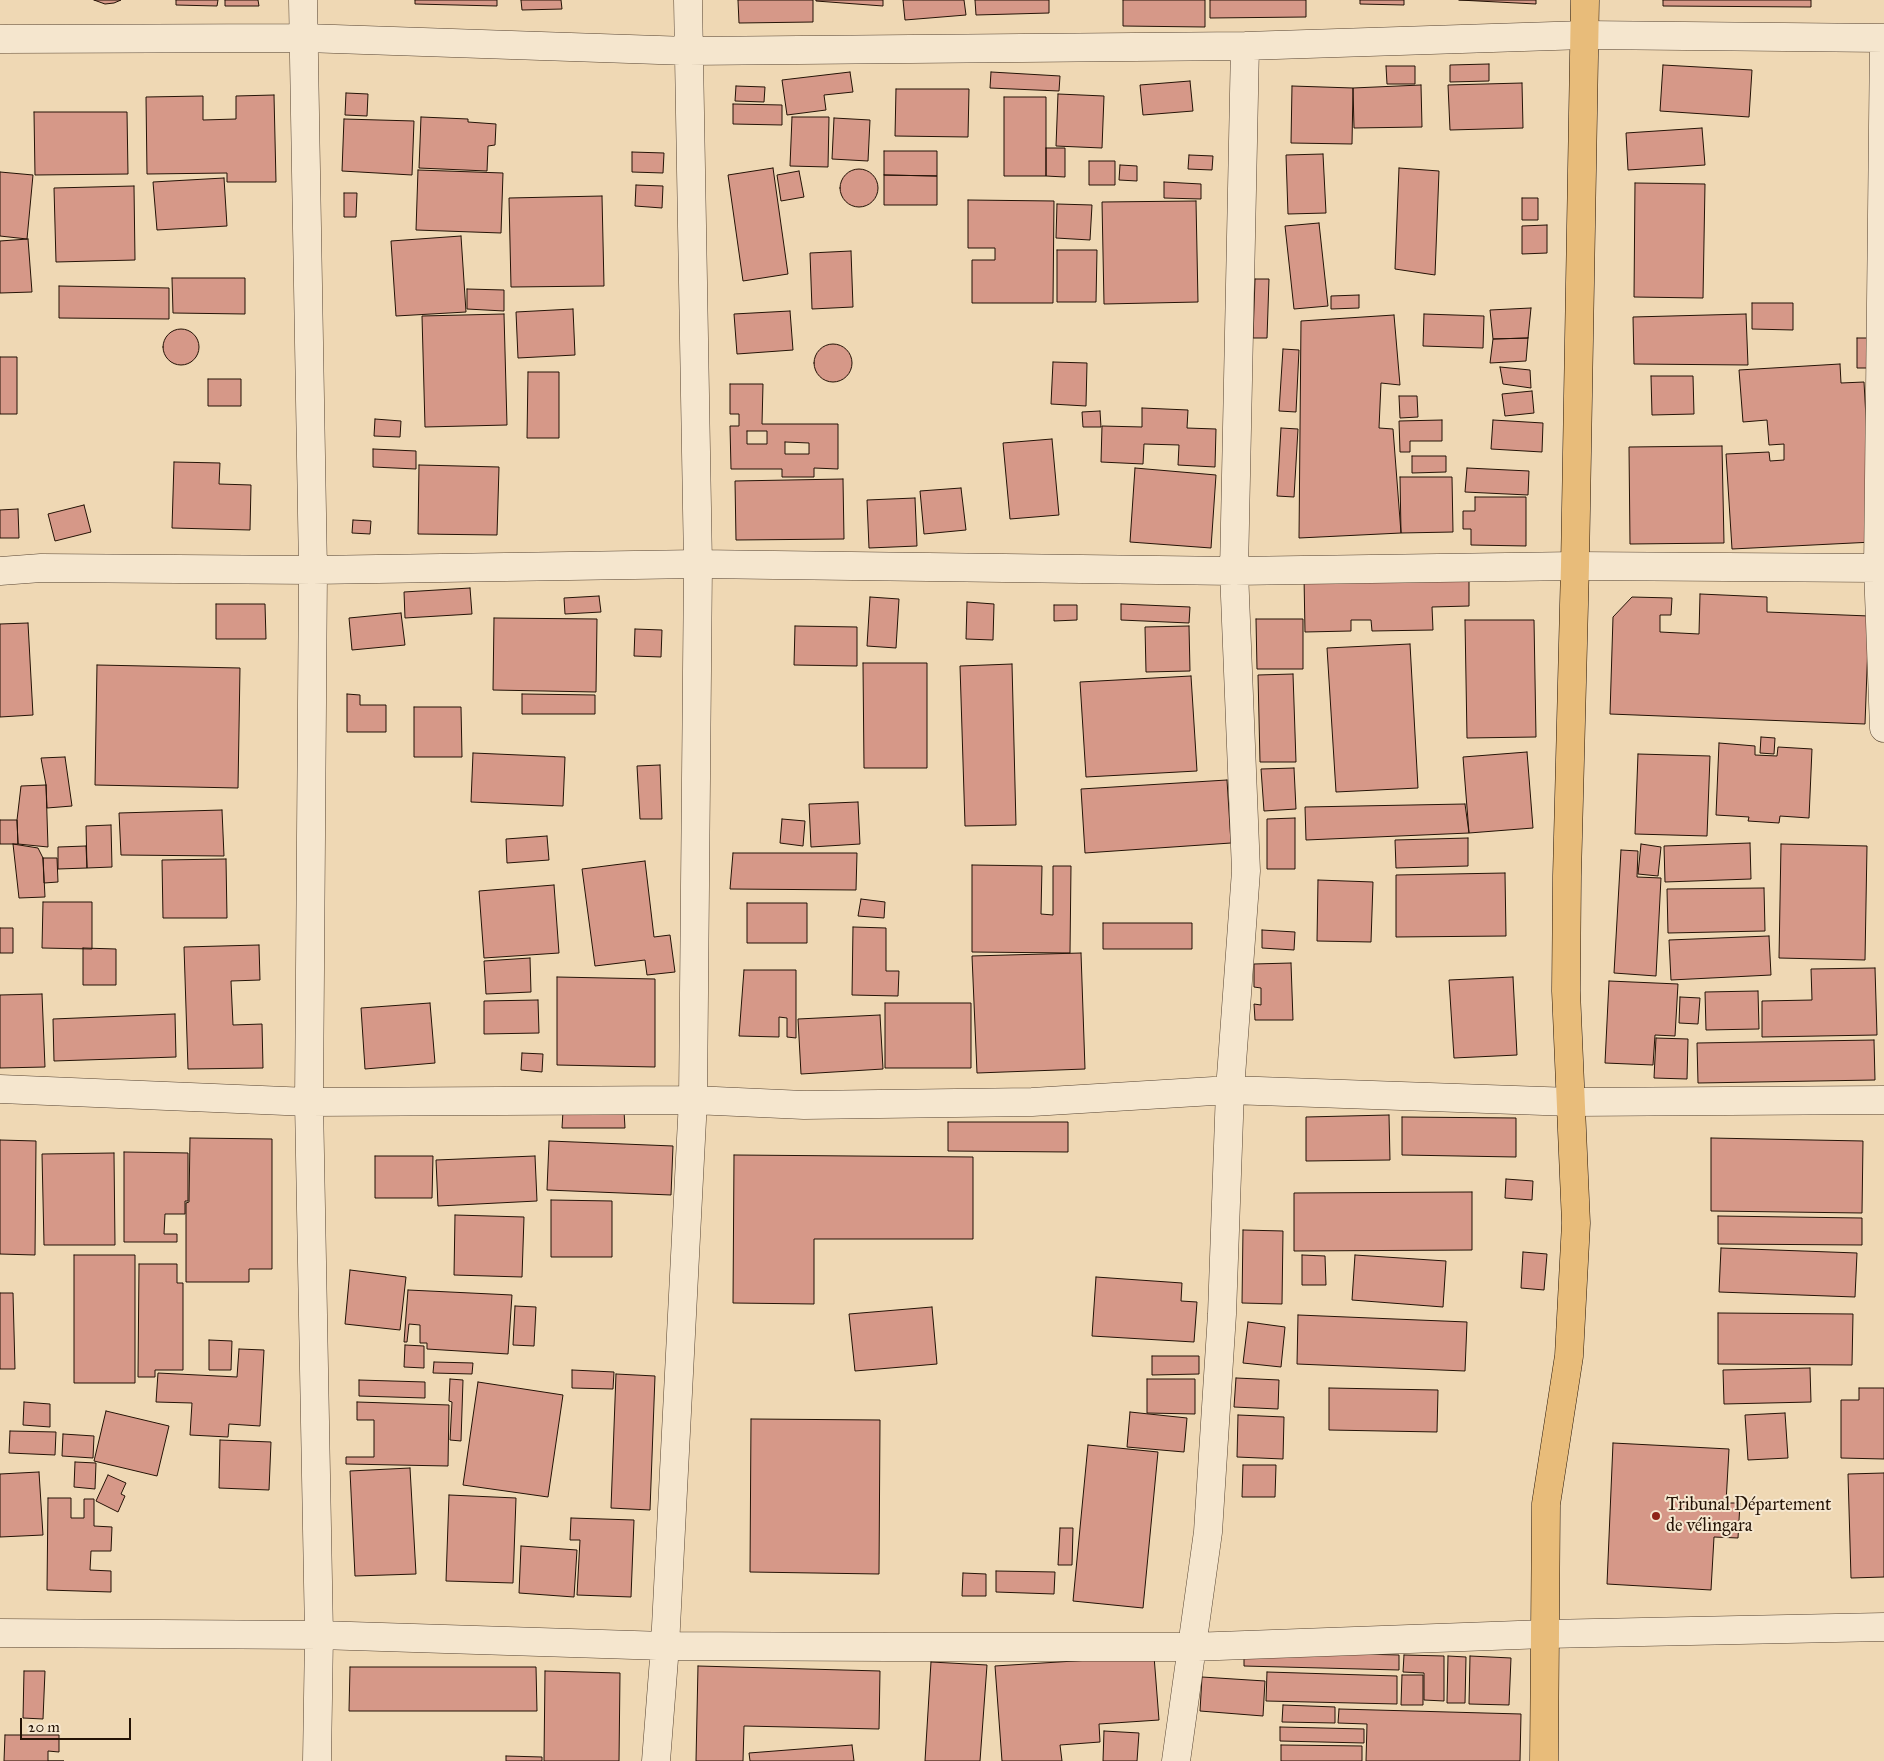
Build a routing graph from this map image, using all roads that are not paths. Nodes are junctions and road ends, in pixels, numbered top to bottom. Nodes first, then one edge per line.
1 (303, 0) edge
2 (688, 0) edge
3 (1585, 0) edge
4 (1585, 35) junction
5 (305, 38) junction
6 (1884, 38) edge
7 (0, 39) edge
8 (1245, 46) junction
9 (688, 51) junction
10 (698, 564) junction
11 (1575, 566) junction
12 (1878, 568) junction
13 (313, 570) junction
14 (0, 571) edge
15 (1234, 571) junction
16 (1884, 728) edge
17 (0, 1089) edge
18 (1230, 1090) junction
19 (693, 1100) junction
20 (1884, 1100) edge
21 (309, 1102) junction
22 (1572, 1102) junction
23 (1884, 1627) edge
24 (0, 1633) edge
25 (1546, 1634) junction
26 (319, 1635) junction
27 (665, 1646) junction
28 (1191, 1647) junction
29 (317, 1761) edge
30 (656, 1761) edge
31 (1176, 1761) edge
32 (1544, 1761) edge

1 - 5 street
2 - 9 street
3 - 4 highway
4 - 6 street
4 - 8 street
4 - 11 highway
5 - 7 street
5 - 9 street
5 - 13 street
6 - 12 street
8 - 9 street
8 - 15 street
9 - 10 street
10 - 13 street
10 - 15 street
10 - 19 street
11 - 12 street
11 - 15 street
11 - 22 highway
12 - 16 street
13 - 14 street
13 - 21 street
15 - 18 street
17 - 21 street
18 - 19 street
18 - 22 street
18 - 28 street
19 - 21 street
19 - 27 street
20 - 22 street
21 - 26 street
22 - 25 highway
23 - 25 street
24 - 26 street
25 - 28 street
25 - 32 highway
26 - 27 street
26 - 29 street
27 - 28 street
27 - 30 street
28 - 31 street

